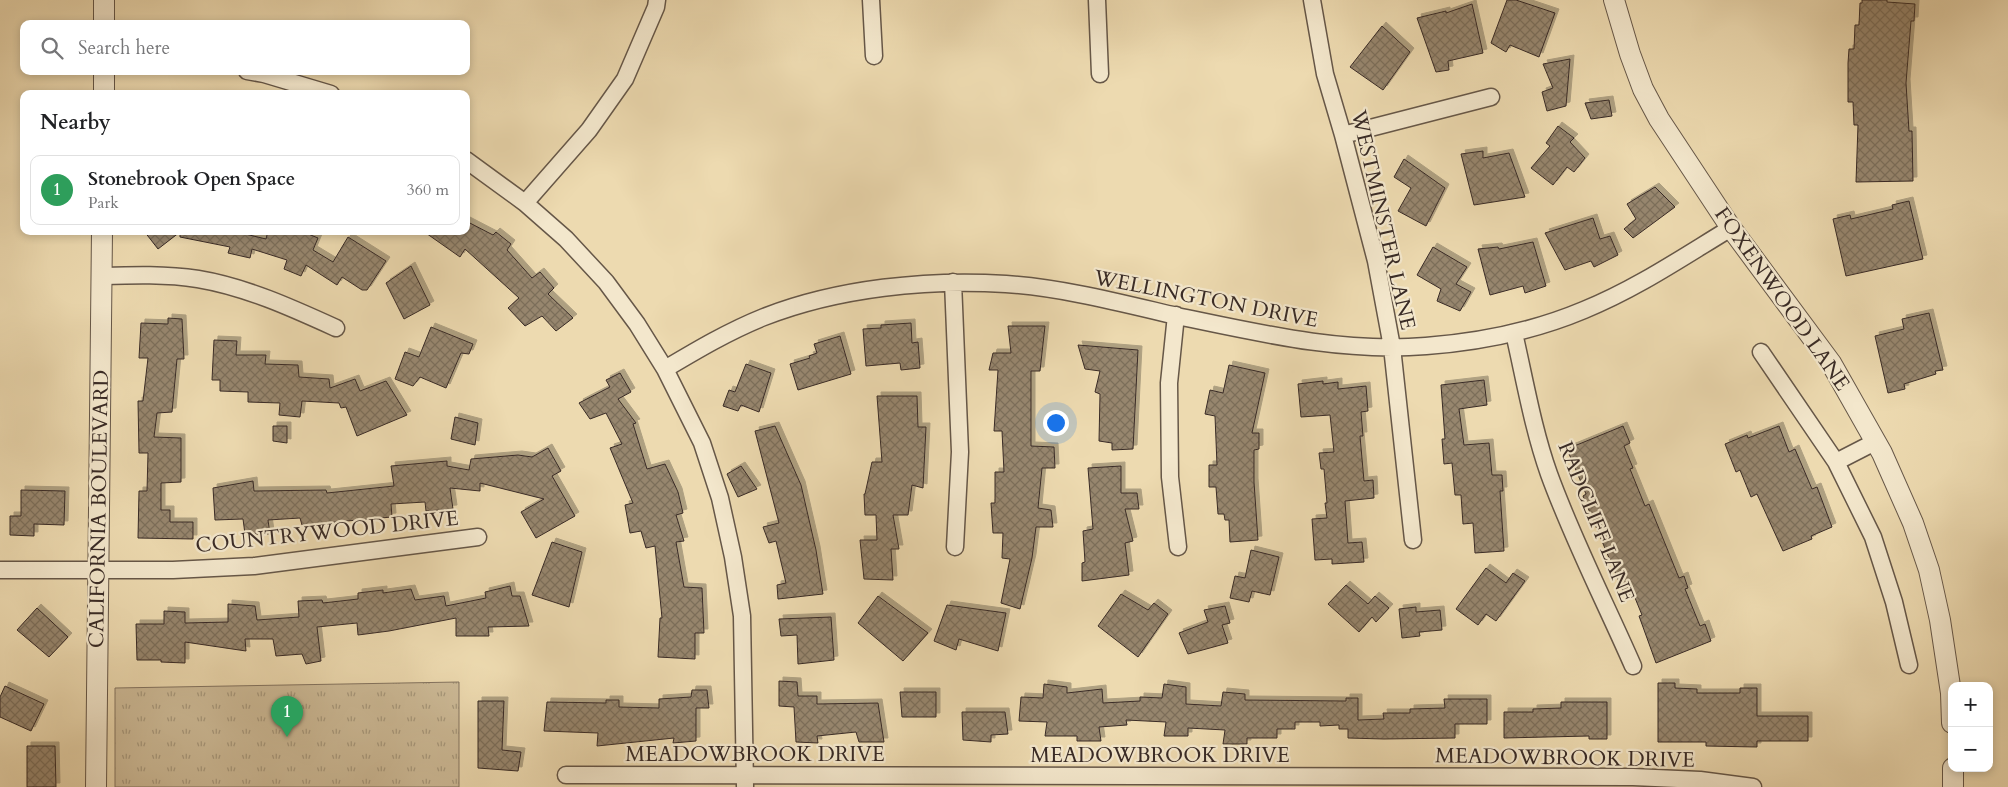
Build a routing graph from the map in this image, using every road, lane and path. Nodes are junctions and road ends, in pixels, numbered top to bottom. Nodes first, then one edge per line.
1 (104, 0) edge
2 (657, 0) edge
3 (871, 0) edge
4 (1097, 0) edge
5 (1312, 0) edge
6 (1614, 0) edge
7 (104, 20) edge
8 (874, 56) dead end
9 (1100, 74) dead end
10 (104, 75) edge
11 (267, 75) edge
12 (104, 90) edge
13 (318, 90) edge
14 (1491, 98) dead end
15 (1343, 135) junction
16 (470, 163) edge
17 (525, 202) junction
18 (1730, 228) junction
19 (102, 235) edge
20 (102, 276) junction
21 (953, 282) junction
22 (1176, 315) junction
23 (336, 328) dead end
24 (1514, 334) junction
25 (1392, 347) junction
26 (1761, 352) dead end
27 (665, 369) junction
28 (1875, 442) junction
29 (1836, 462) junction
30 (478, 537) dead end
31 (1413, 540) dead end
32 (954, 547) dead end
33 (1178, 547) dead end
34 (0, 570) edge
35 (98, 570) junction
36 (1909, 665) dead end
37 (1633, 666) dead end
38 (1949, 682) edge
39 (1953, 772) edge
40 (566, 775) dead end
41 (744, 781) edge
42 (1043, 782) edge
43 (1259, 782) edge
44 (1490, 782) edge
45 (1633, 782) edge
46 (96, 787) edge
47 (1753, 787) edge
48 (1954, 787) edge

1 - 7 street
2 - 17 street
3 - 8 street
4 - 9 street
5 - 15 street, WESTMINSTER LANE
6 - 18 street, FOXENWOOD LANE
10 - 12 street
11 - 13 street
14 - 15 street
15 - 25 street, WESTMINSTER LANE
16 - 17 street
17 - 27 street
18 - 24 street, WELLINGTON DRIVE
18 - 28 street, FOXENWOOD LANE
19 - 20 street, CALIFORNIA BOULEVARD
20 - 23 street
20 - 35 street, CALIFORNIA BOULEVARD
21 - 22 street, WELLINGTON DRIVE
21 - 27 street, WELLINGTON DRIVE
21 - 32 street
22 - 25 street, WELLINGTON DRIVE
22 - 33 street
24 - 25 street, WELLINGTON DRIVE
24 - 37 street, RADCLIFF LANE
25 - 31 street, WESTMINSTER LANE
26 - 29 street
27 - 41 street
28 - 29 street
28 - 38 street, FOXENWOOD LANE
29 - 36 street
30 - 35 street, COUNTRYWOOD DRIVE
34 - 35 street, COUNTRYWOOD DRIVE
35 - 46 street, CALIFORNIA BOULEVARD
39 - 48 street
40 - 41 street, MEADOWBROOK DRIVE
41 - 42 street, MEADOWBROOK DRIVE
42 - 43 street, MEADOWBROOK DRIVE
43 - 44 street, MEADOWBROOK DRIVE
44 - 45 street, MEADOWBROOK DRIVE
45 - 47 street, MEADOWBROOK DRIVE

